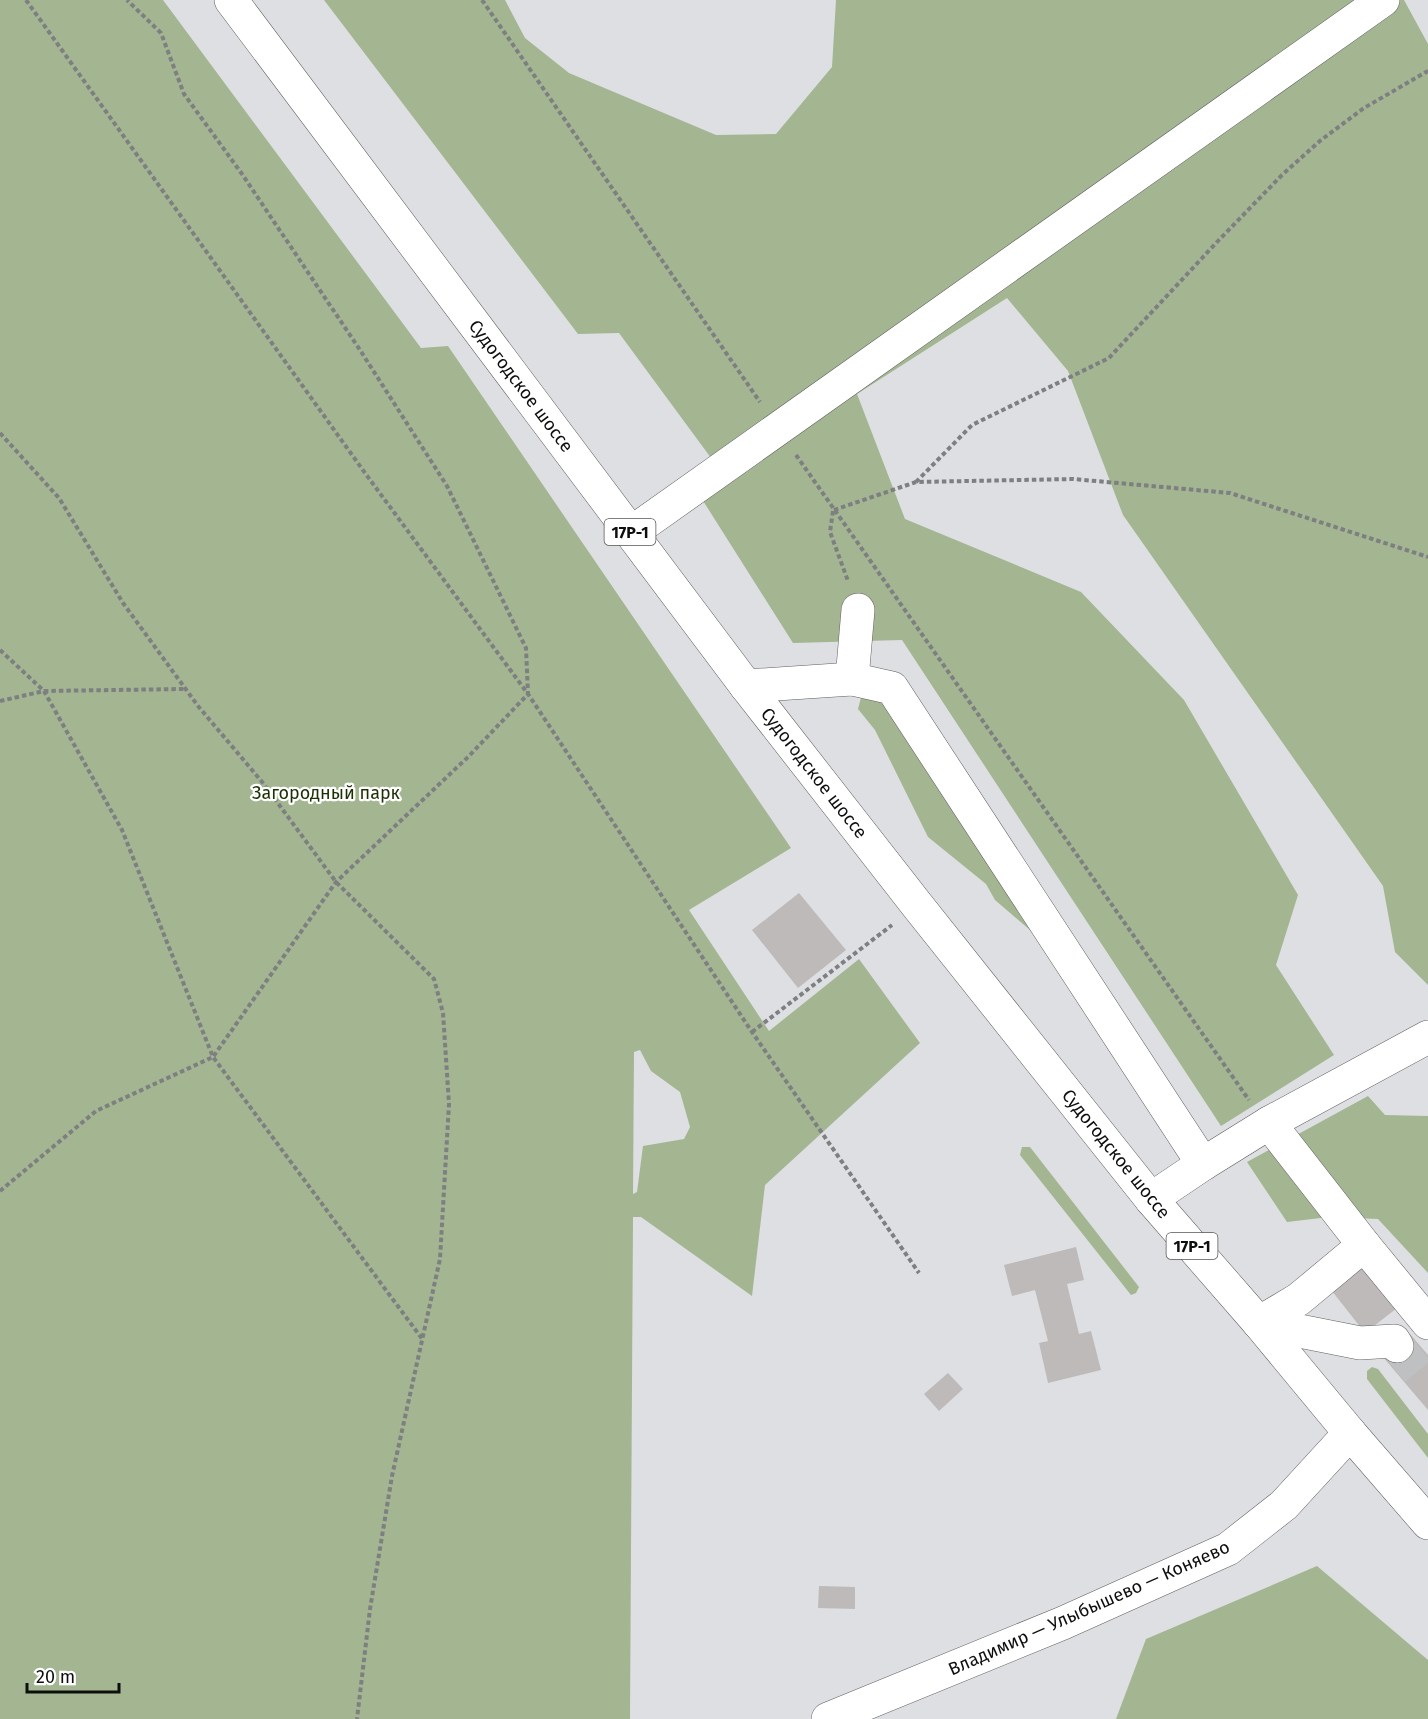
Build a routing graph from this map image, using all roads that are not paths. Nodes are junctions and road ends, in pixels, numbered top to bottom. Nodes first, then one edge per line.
1 (231, 0) edge
2 (1383, 0) edge
3 (631, 533) junction
4 (858, 610) road end
5 (852, 679) junction
6 (746, 686) junction
7 (1428, 1037) edge
8 (1269, 1123) junction
9 (1203, 1164) junction
10 (1151, 1199) junction
11 (1364, 1245) junction
12 (1259, 1323) junction
13 (1428, 1323) edge
14 (1397, 1346) tunnel mouth
15 (1350, 1433) junction
16 (1428, 1523) edge
17 (828, 1719) edge

1 - 3 main road, Судогодское шоссе / 17Р-1
2 - 3 main road
3 - 6 main road, Судогодское шоссе / 17Р-1
4 - 5 main road
5 - 6 main road
5 - 9 main road
6 - 10 main road, Судогодское шоссе / 17Р-1
7 - 8 main road
8 - 9 main road
8 - 11 main road
9 - 10 main road
10 - 12 main road, Судогодское шоссе / 17Р-1
11 - 12 main road
11 - 13 main road
12 - 14 main road
12 - 15 main road, Судогодское шоссе / 17Р-1
15 - 16 main road, Судогодское шоссе / 17Р-1
15 - 17 main road, Владимир — Улыбышево — Коняево

